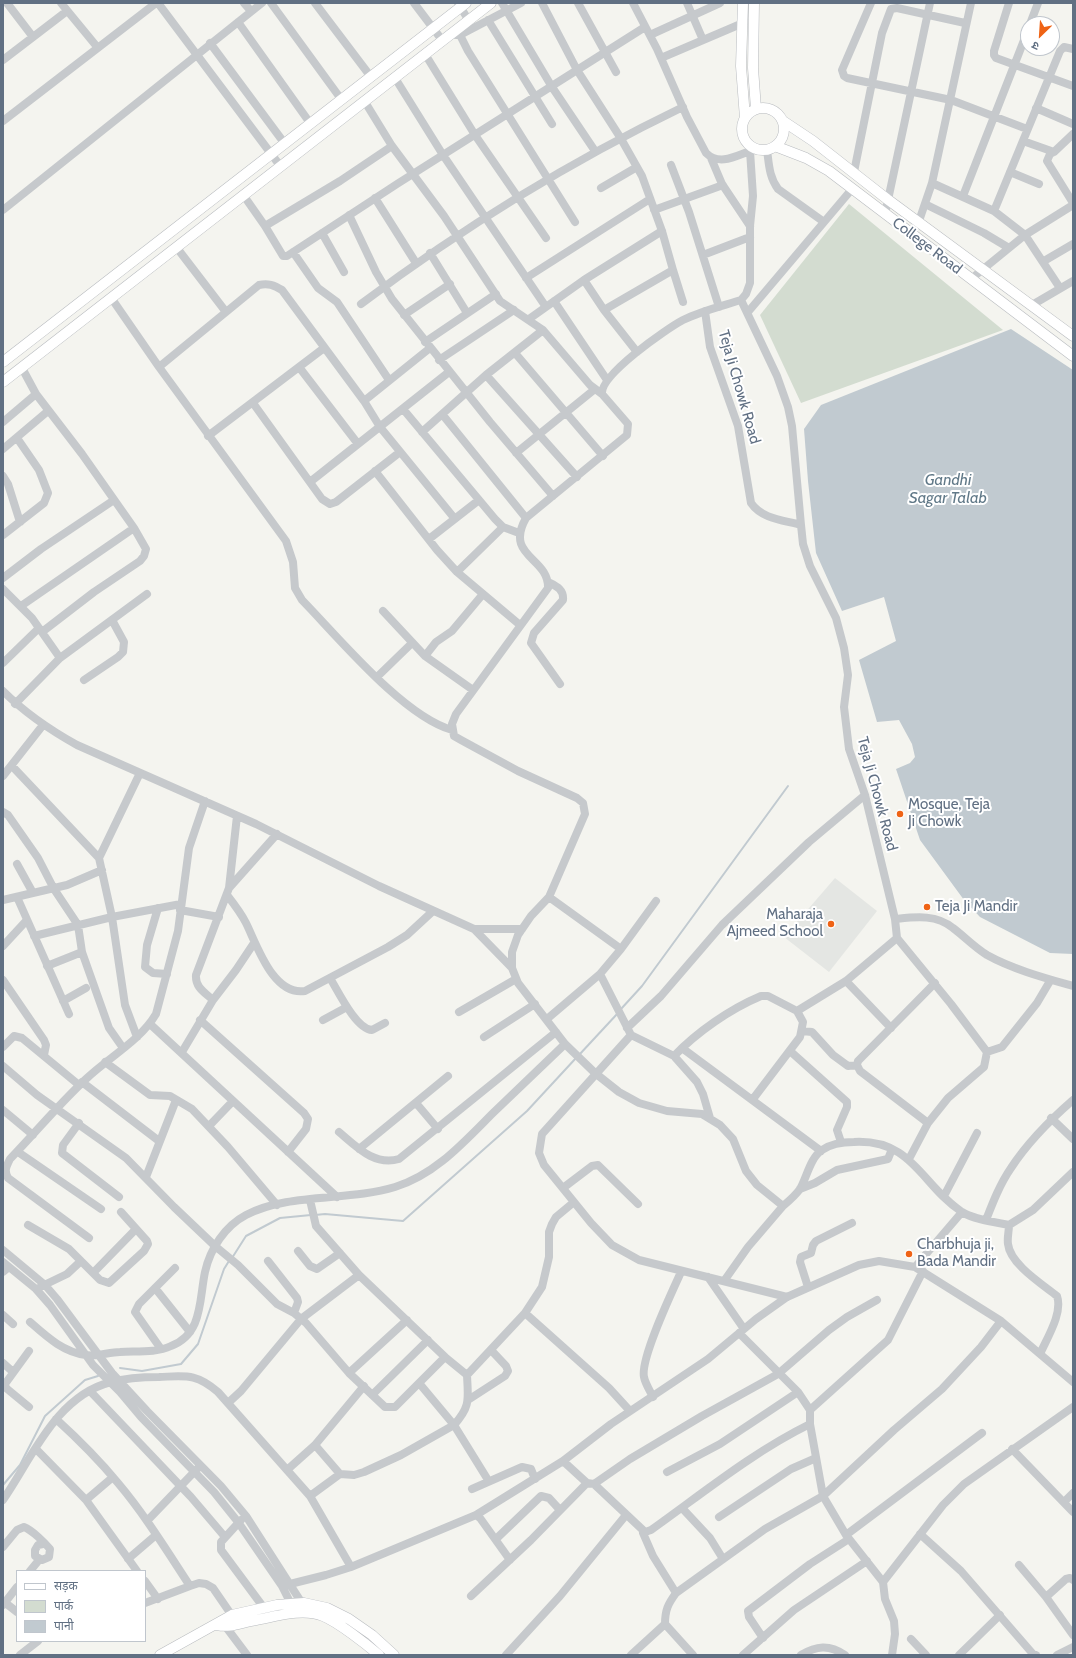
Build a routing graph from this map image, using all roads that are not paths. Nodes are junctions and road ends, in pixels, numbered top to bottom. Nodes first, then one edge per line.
1 (7, 3) edge
2 (61, 3) edge
3 (157, 3) edge
4 (244, 3) edge
5 (262, 3) edge
6 (271, 3) edge
7 (315, 3) edge
8 (414, 3) edge
9 (491, 3) edge
10 (502, 3) edge
11 (521, 3) edge
12 (542, 3) edge
13 (578, 3) edge
14 (633, 3) edge
15 (687, 3) edge
16 (720, 3) edge
17 (743, 3) edge
18 (754, 3) edge
19 (871, 3) edge
20 (930, 3) edge
21 (971, 3) edge
22 (1009, 3) edge
23 (1038, 3) edge
24 (461, 4) edge
25 (67, 11) junction
26 (251, 11) junction
27 (506, 11) junction
28 (927, 15) junction
29 (693, 16) junction
30 (1033, 16) edge
31 (469, 20) junction
32 (488, 20) junction
33 (238, 22) junction
34 (743, 23) junction
35 (965, 23) junction
36 (432, 27) junction
37 (645, 27) junction
38 (451, 36) junction
39 (650, 36) junction
40 (33, 37) junction
41 (703, 40) junction
42 (210, 43) junction
43 (98, 48) junction
44 (1073, 48) edge
45 (605, 52) junction
46 (1020, 52) edge
47 (197, 53) junction
48 (425, 54) junction
49 (661, 58) junction
50 (3, 60) edge
51 (1015, 65) junction
52 (577, 70) junction
53 (616, 72) dead end
54 (371, 77) junction
55 (1049, 77) junction
56 (395, 78) junction
57 (872, 83) junction
58 (1073, 86) edge
59 (552, 87) junction
60 (911, 91) junction
61 (535, 97) junction
62 (341, 100) junction
63 (951, 100) junction
64 (365, 102) junction
65 (683, 107) junction
66 (1036, 108) junction
67 (756, 109) junction
68 (507, 115) junction
69 (994, 117) junction
70 (745, 118) junction
71 (3, 121) edge
72 (783, 121) junction
73 (310, 123) junction
74 (552, 124) dead end
75 (1073, 124) edge
76 (1028, 129) junction
77 (1073, 134) edge
78 (475, 135) junction
79 (620, 138) junction
80 (1023, 141) junction
81 (284, 144) junction
82 (392, 146) junction
83 (771, 148) junction
84 (752, 149) junction
85 (595, 151) junction
86 (1054, 152) junction
87 (272, 154) junction
88 (443, 155) junction
89 (711, 158) junction
90 (671, 165) dead end
91 (637, 166) junction
92 (281, 167) junction
93 (854, 172) junction
94 (1010, 172) junction
95 (413, 174) junction
96 (547, 179) junction
97 (932, 183) junction
98 (1039, 184) dead end
99 (723, 186) junction
100 (601, 188) dead end
101 (852, 189) junction
102 (244, 196) junction
103 (518, 196) junction
104 (963, 196) junction
105 (375, 198) junction
106 (887, 198) junction
107 (650, 199) junction
108 (684, 200) junction
109 (208, 203) junction
110 (925, 204) junction
111 (1073, 204) edge
112 (3, 210) edge
113 (654, 210) junction
114 (994, 211) junction
115 (885, 214) junction
116 (219, 215) junction
117 (349, 215) junction
118 (486, 216) junction
119 (919, 221) junction
120 (575, 222) dead end
121 (824, 222) junction
122 (265, 226) junction
123 (750, 226) junction
124 (662, 231) junction
125 (322, 233) junction
126 (457, 235) junction
127 (1025, 235) junction
128 (750, 237) junction
129 (546, 238) dead end
130 (1073, 244) edge
131 (177, 248) junction
132 (1009, 248) junction
133 (293, 252) junction
134 (430, 253) junction
135 (703, 255) junction
136 (1044, 261) junction
137 (416, 263) junction
138 (983, 268) junction
139 (673, 270) junction
140 (344, 272) dead end
141 (526, 278) junction
142 (971, 279) junction
143 (584, 280) junction
144 (1073, 282) edge
145 (450, 284) junction
146 (384, 287) junction
147 (1060, 288) junction
148 (496, 294) junction
149 (112, 299) junction
150 (741, 300) junction
151 (554, 301) junction
152 (683, 302) dead end
153 (361, 304) dead end
154 (1032, 305) junction
155 (75, 307) junction
156 (546, 307) junction
157 (719, 307) junction
158 (514, 310) junction
159 (604, 310) junction
160 (226, 312) junction
161 (705, 312) junction
162 (748, 312) junction
163 (467, 313) junction
164 (404, 315) junction
165 (529, 319) junction
166 (84, 320) junction
167 (57, 321) junction
168 (543, 330) junction
169 (68, 332) junction
170 (1073, 336) edge
171 (427, 345) junction
172 (324, 348) junction
173 (637, 352) junction
174 (515, 353) junction
175 (1073, 356) edge
176 (440, 360) junction
177 (3, 362) edge
178 (158, 367) junction
179 (299, 367) junction
180 (22, 368) junction
181 (449, 372) junction
182 (486, 375) junction
183 (389, 380) junction
184 (607, 380) junction
185 (3, 382) edge
186 (595, 389) junction
187 (466, 393) junction
188 (36, 394) junction
189 (602, 394) junction
190 (364, 401) junction
191 (253, 403) junction
192 (403, 409) junction
193 (48, 411) junction
194 (566, 412) junction
195 (442, 414) junction
196 (3, 422) edge
197 (380, 427) junction
198 (422, 432) junction
199 (538, 435) junction
200 (208, 436) junction
201 (16, 438) junction
202 (358, 444) junction
203 (3, 449) edge
204 (400, 452) junction
205 (516, 453) junction
206 (603, 456) junction
207 (375, 471) junction
208 (3, 476) edge
209 (577, 477) junction
210 (310, 482) junction
211 (553, 496) junction
212 (114, 500) junction
213 (479, 500) junction
214 (526, 518) junction
215 (454, 519) junction
216 (20, 522) junction
217 (801, 525) junction
218 (503, 527) junction
219 (134, 528) junction
220 (519, 533) junction
221 (3, 535) edge
222 (429, 539) junction
223 (457, 572) junction
224 (3, 578) edge
225 (548, 582) junction
226 (3, 589) edge
227 (147, 594) dead end
228 (483, 594) junction
229 (21, 606) junction
230 (383, 611) dead end
231 (112, 620) junction
232 (520, 625) junction
233 (41, 630) junction
234 (412, 643) junction
235 (425, 656) junction
236 (60, 658) junction
237 (3, 663) edge
238 (377, 677) junction
239 (84, 680) dead end
240 (560, 684) dead end
241 (473, 690) junction
242 (3, 691) edge
243 (15, 704) junction
244 (43, 725) junction
245 (452, 730) junction
246 (12, 766) junction
247 (140, 773) junction
248 (3, 776) edge
249 (865, 795) junction
250 (205, 801) junction
251 (3, 812) edge
252 (237, 816) junction
253 (277, 834) junction
254 (99, 858) junction
255 (17, 864) dead end
256 (102, 870) junction
257 (54, 888) junction
258 (228, 891) junction
259 (33, 893) junction
260 (17, 897) junction
261 (549, 897) junction
262 (3, 900) edge
263 (656, 901) dead end
264 (180, 907) junction
265 (158, 908) junction
266 (433, 911) junction
267 (112, 917) junction
268 (219, 917) junction
269 (894, 919) junction
270 (27, 920) junction
271 (78, 925) junction
272 (474, 929) junction
273 (522, 930) junction
274 (34, 936) junction
275 (897, 938) junction
276 (254, 943) junction
277 (3, 946) edge
278 (621, 949) junction
279 (82, 952) junction
280 (48, 966) junction
281 (512, 968) junction
282 (167, 974) junction
283 (600, 974) junction
284 (330, 978) junction
285 (516, 979) junction
286 (3, 980) edge
287 (846, 981) junction
288 (1050, 981) junction
289 (934, 983) junction
290 (1073, 986) edge
291 (86, 988) dead end
292 (213, 1000) junction
293 (63, 1001) junction
294 (535, 1004) junction
295 (347, 1007) junction
296 (797, 1011) junction
297 (460, 1012) dead end
298 (69, 1014) dead end
299 (547, 1019) junction
300 (200, 1020) junction
301 (323, 1020) dead end
302 (385, 1023) dead end
303 (150, 1024) junction
304 (891, 1028) junction
305 (802, 1031) junction
306 (556, 1032) junction
307 (629, 1032) junction
308 (137, 1037) junction
309 (484, 1037) dead end
310 (567, 1045) junction
311 (3, 1047) edge
312 (123, 1048) junction
313 (682, 1048) junction
314 (790, 1051) junction
315 (182, 1052) junction
316 (987, 1052) junction
317 (44, 1055) junction
318 (674, 1056) junction
319 (105, 1062) junction
320 (857, 1065) junction
321 (3, 1066) edge
322 (595, 1073) junction
323 (448, 1076) dead end
324 (81, 1084) junction
325 (753, 1099) junction
326 (176, 1100) junction
327 (1073, 1100) edge
328 (234, 1101) junction
329 (416, 1103) junction
330 (57, 1108) junction
331 (3, 1110) edge
332 (710, 1118) junction
333 (1052, 1118) junction
334 (928, 1122) junction
335 (79, 1123) junction
336 (209, 1126) junction
337 (438, 1129) junction
338 (339, 1132) dead end
339 (977, 1133) dead end
340 (33, 1135) junction
341 (1073, 1139) edge
342 (159, 1141) junction
343 (841, 1142) junction
344 (359, 1149) junction
345 (892, 1149) junction
346 (821, 1151) junction
347 (18, 1152) junction
348 (288, 1152) junction
349 (909, 1159) junction
350 (1073, 1172) edge
351 (146, 1177) junction
352 (563, 1188) junction
353 (800, 1188) junction
354 (944, 1196) junction
355 (119, 1197) dead end
356 (337, 1197) junction
357 (574, 1202) junction
358 (311, 1204) junction
359 (638, 1204) dead end
360 (276, 1205) junction
361 (783, 1206) junction
362 (101, 1209) dead end
363 (121, 1212) dead end
364 (962, 1212) junction
365 (986, 1220) junction
366 (852, 1223) dead end
367 (28, 1225) dead end
368 (1009, 1225) junction
369 (136, 1229) junction
370 (89, 1238) dead end
371 (217, 1248) junction
372 (3, 1250) edge
373 (298, 1251) dead end
374 (340, 1253) junction
375 (81, 1261) junction
376 (268, 1261) dead end
377 (5, 1267) edge
378 (915, 1267) junction
379 (175, 1268) dead end
380 (923, 1271) junction
381 (681, 1272) junction
382 (93, 1273) junction
383 (359, 1275) junction
384 (708, 1277) junction
385 (724, 1281) junction
386 (45, 1285) junction
387 (808, 1287) junction
388 (155, 1288) junction
389 (36, 1289) junction
390 (787, 1297) junction
391 (877, 1300) dead end
392 (294, 1313) junction
393 (525, 1313) junction
394 (3, 1315) edge
395 (301, 1319) junction
396 (407, 1320) junction
397 (1001, 1321) junction
398 (30, 1322) dead end
399 (13, 1324) dead end
400 (742, 1331) junction
401 (190, 1332) junction
402 (428, 1340) junction
403 (161, 1349) junction
404 (491, 1350) junction
405 (29, 1351) dead end
406 (1040, 1354) junction
407 (86, 1355) junction
408 (99, 1357) junction
409 (445, 1357) junction
410 (3, 1363) edge
411 (13, 1372) junction
412 (349, 1373) junction
413 (778, 1374) junction
414 (467, 1375) junction
415 (109, 1378) junction
416 (119, 1380) junction
417 (1073, 1382) edge
418 (419, 1383) junction
419 (364, 1386) junction
420 (90, 1391) junction
421 (798, 1392) junction
422 (372, 1395) junction
423 (653, 1397) junction
424 (468, 1400) junction
425 (228, 1403) junction
426 (29, 1407) dead end
427 (1073, 1407) edge
428 (810, 1410) junction
429 (630, 1411) junction
430 (56, 1419) junction
431 (810, 1424) junction
432 (454, 1425) junction
433 (982, 1434) dead end
434 (314, 1445) junction
435 (36, 1449) junction
436 (1012, 1449) junction
437 (816, 1458) junction
438 (563, 1461) junction
439 (202, 1465) junction
440 (287, 1470) junction
441 (195, 1471) junction
442 (667, 1472) dead end
443 (340, 1474) junction
444 (113, 1477) junction
445 (535, 1479) junction
446 (488, 1480) junction
447 (590, 1483) junction
448 (181, 1487) junction
449 (472, 1489) dead end
450 (1073, 1493) edge
451 (310, 1496) junction
452 (823, 1496) junction
453 (3, 1500) edge
454 (86, 1500) junction
455 (1064, 1502) junction
456 (682, 1508) junction
457 (560, 1510) junction
458 (1073, 1512) edge
459 (476, 1514) junction
460 (626, 1515) junction
461 (246, 1516) junction
462 (719, 1517) dead end
463 (147, 1521) junction
464 (238, 1522) junction
465 (645, 1532) junction
466 (920, 1534) junction
467 (156, 1535) junction
468 (225, 1537) junction
469 (847, 1537) junction
470 (496, 1539) junction
471 (43, 1544) junction
472 (3, 1547) edge
473 (128, 1558) junction
474 (723, 1559) junction
475 (39, 1560) junction
476 (510, 1560) junction
477 (867, 1561) junction
478 (1019, 1565) dead end
479 (351, 1567) junction
480 (31, 1570) edge
481 (137, 1570) edge
482 (1073, 1580) edge
483 (146, 1582) edge
484 (883, 1582) junction
485 (291, 1584) junction
486 (190, 1586) junction
487 (282, 1586) junction
488 (16, 1588) edge
489 (676, 1593) junction
490 (471, 1596) dead end
491 (1046, 1597) junction
492 (158, 1599) junction
493 (4, 1603) edge
494 (146, 1603) edge
495 (304, 1603) junction
496 (264, 1608) junction
497 (292, 1609) junction
498 (16, 1611) edge
499 (307, 1613) junction
500 (1000, 1615) junction
501 (234, 1620) junction
502 (665, 1624) junction
503 (221, 1626) junction
504 (1073, 1635) edge
505 (763, 1638) junction
506 (911, 1639) dead end
507 (37, 1642) edge
508 (1073, 1647) edge
509 (751, 1649) junction
510 (20, 1655) edge
511 (160, 1655) edge
512 (247, 1655) edge
513 (379, 1655) edge
514 (394, 1655) edge
515 (506, 1655) edge
516 (631, 1655) edge
517 (693, 1655) edge
518 (743, 1655) edge
519 (758, 1655) edge
520 (801, 1655) edge
521 (845, 1655) edge
522 (892, 1655) edge
523 (926, 1655) edge
524 (958, 1655) edge
525 (1033, 1655) edge
526 (1057, 1655) edge

1 - 40 street
2 - 25 street
3 - 43 street
3 - 47 street
4 - 26 street
5 - 26 street
6 - 62 street
7 - 54 street
8 - 36 street
9 - 31 main road
10 - 27 street
11 - 27 street
12 - 52 street
13 - 45 street
14 - 37 street
15 - 29 street
16 - 29 street
17 - 34 main road
18 - 67 main road
19 - 57 street
20 - 28 street
21 - 35 street
22 - 51 street
23 - 30 street
24 - 31 street
24 - 36 main road
25 - 40 street
25 - 43 street
26 - 33 street
27 - 32 street
27 - 59 street
28 - 35 street
28 - 57 street
28 - 60 street
29 - 39 street
29 - 41 street
31 - 38 main road
32 - 38 street
32 - 61 street
33 - 42 street
33 - 73 street
34 - 41 street
34 - 70 main road
35 - 63 street
36 - 38 street
36 - 54 main road
37 - 39 street
37 - 45 street
38 - 48 main road
38 - 68 street
39 - 49 street
40 - 50 street
41 - 49 street
42 - 47 street
42 - 81 street
43 - 71 street
44 - 55 street
45 - 52 street
45 - 53 street
46 - 51 street
47 - 87 street
47 - 112 street
48 - 56 main road
48 - 78 street
49 - 65 street
51 - 55 street
51 - 69 street
52 - 59 street
52 - 79 street
54 - 62 main road
55 - 58 street
55 - 66 street
56 - 64 main road
56 - 88 street
57 - 60 street
57 - 93 street
59 - 61 street
59 - 85 street
60 - 63 street
60 - 106 street
61 - 68 street
61 - 74 street
62 - 73 main road
63 - 69 street
63 - 97 street
64 - 82 street
64 - 92 main road
65 - 79 street
65 - 89 street
66 - 75 street
66 - 76 street
67 - 70 main road
67 - 72 main road
68 - 78 street
68 - 96 street
69 - 76 street
69 - 104 street
70 - 84 main road
72 - 83 main road
72 - 93 main road, College Road
73 - 81 main road
76 - 80 street
77 - 86 street
78 - 88 street
78 - 103 street
79 - 85 street
79 - 91 street
80 - 86 street
80 - 94 street
81 - 87 main road
82 - 95 street
82 - 122 street
83 - 84 main road
83 - 101 main road, College Road
83 - 121 street
84 - 89 street
84 - 123 street
85 - 96 street
86 - 111 street
87 - 92 street
87 - 109 main road
88 - 95 street
88 - 118 street
89 - 99 street
90 - 108 street
91 - 100 street
91 - 107 street
92 - 102 main road
93 - 106 main road, College Road
94 - 98 street
94 - 114 street
95 - 105 street
95 - 126 street
96 - 103 street
96 - 120 street
97 - 104 street
97 - 110 street
99 - 108 street
99 - 123 street
101 - 115 main road, College Road
101 - 121 street
102 - 116 main road
102 - 122 street
103 - 118 street
103 - 129 street
104 - 114 street
105 - 117 street
105 - 137 street
106 - 115 street
106 - 119 main road, College Road
107 - 113 street
107 - 141 street
108 - 113 street
108 - 135 street
109 - 116 main road
109 - 155 main road
110 - 119 street
110 - 132 street
111 - 127 street
113 - 124 street
114 - 127 street
115 - 142 main road, College Road
116 - 131 main road
117 - 125 street
117 - 146 street
118 - 126 street
118 - 141 street
119 - 138 main road, College Road
121 - 162 street
122 - 133 street
123 - 128 street
124 - 139 street
124 - 143 street
125 - 133 street
125 - 140 street
126 - 134 street
126 - 148 street
127 - 132 street
127 - 136 street
128 - 135 street
128 - 150 street
130 - 136 street
131 - 149 main road
131 - 160 street
132 - 138 street
133 - 183 street
134 - 137 street
134 - 145 street
135 - 157 street
136 - 147 street
137 - 146 street
138 - 142 street
138 - 154 main road, College Road
139 - 152 street
139 - 159 street
141 - 156 street
142 - 175 main road, College Road
143 - 151 street
143 - 159 street
144 - 147 street
145 - 163 street
145 - 164 street
146 - 153 street
146 - 164 street
147 - 154 street
148 - 158 street
148 - 163 street
149 - 166 main road
149 - 178 street
150 - 157 street
150 - 162 street
151 - 156 street
151 - 184 street
154 - 170 main road, College Road
155 - 166 main road
155 - 167 main road
156 - 165 street
157 - 161 street
158 - 165 street
158 - 176 street
159 - 173 street
160 - 172 street
160 - 178 street
161 - 173 street
161 - 217 street, Teja Ji Chowk Road
162 - 217 street
163 - 171 street
164 - 171 street
165 - 168 street
166 - 169 main road
167 - 169 main road
167 - 177 main road
168 - 174 street
168 - 186 street
169 - 180 main road
171 - 176 street
171 - 183 street
172 - 179 street
172 - 190 street
173 - 184 street
174 - 182 street
174 - 194 street
176 - 181 street
178 - 200 street
179 - 191 street
179 - 202 street
180 - 185 main road
180 - 188 street
181 - 187 street
181 - 192 street
182 - 187 street
182 - 199 street
183 - 190 street
184 - 189 street
186 - 189 street
186 - 194 street
187 - 195 street
187 - 205 street
188 - 193 street
188 - 196 street
189 - 206 street
190 - 197 street
191 - 200 street
191 - 210 street
192 - 197 street
192 - 198 street
193 - 201 street
193 - 212 street
194 - 199 street
194 - 206 street
195 - 198 street
195 - 214 street
197 - 202 street
197 - 204 street
198 - 213 street
199 - 205 street
199 - 209 street
200 - 238 street
201 - 203 street
201 - 216 street
202 - 210 street
204 - 207 street
204 - 215 street
205 - 211 street
206 - 209 street
207 - 210 street
207 - 222 street
208 - 216 street
209 - 211 street
211 - 214 street
212 - 219 street
212 - 224 street
213 - 215 street
213 - 218 street
214 - 220 street
215 - 222 street
216 - 221 street
217 - 249 street, Teja Ji Chowk Road
218 - 220 street
218 - 223 street
219 - 229 street
219 - 233 street
220 - 225 street
222 - 223 street
223 - 228 street
225 - 232 street
225 - 240 street
226 - 229 street
227 - 231 street
228 - 232 street
228 - 235 street
229 - 233 street
230 - 234 street
231 - 236 street
231 - 239 street
232 - 241 street
233 - 236 street
233 - 237 street
234 - 235 street
234 - 238 street
235 - 241 street
236 - 243 street
238 - 245 street
241 - 245 street
242 - 243 street
243 - 244 street
244 - 246 street
244 - 247 street
245 - 261 street
246 - 248 street
246 - 254 street
247 - 250 street
247 - 254 street
249 - 269 street, Teja Ji Chowk Road
249 - 307 street
250 - 252 street
250 - 264 street
251 - 257 street
252 - 253 street
252 - 258 street
253 - 258 street
253 - 266 street
254 - 256 street
255 - 259 street
256 - 257 street
256 - 267 street
257 - 259 street
257 - 271 street
258 - 268 street
258 - 276 street
259 - 260 street
260 - 262 street
260 - 270 street
261 - 273 street
261 - 278 street
263 - 278 street
264 - 265 street
264 - 268 street
264 - 282 street
265 - 267 street
265 - 282 street
266 - 272 street
266 - 284 street
267 - 271 street
267 - 308 street
268 - 292 street
269 - 275 street, Teja Ji Chowk Road
269 - 288 street
270 - 274 street
270 - 277 street
271 - 274 street
271 - 279 street
272 - 273 street
272 - 281 street
273 - 281 street
274 - 280 street
275 - 287 street
275 - 289 street
276 - 284 street
276 - 292 street
278 - 283 street
279 - 280 street
279 - 312 street
280 - 293 street
281 - 285 street
282 - 303 street
283 - 299 street
283 - 307 street
284 - 295 street
285 - 294 street
285 - 297 street
286 - 317 street
287 - 296 street
287 - 304 street
288 - 290 street
288 - 316 street
289 - 304 street
289 - 316 street
291 - 293 street
292 - 300 street
293 - 298 street
294 - 299 street
294 - 309 street
295 - 301 street
295 - 302 street
296 - 305 street
296 - 313 street
299 - 306 street
300 - 315 street
300 - 348 street
303 - 308 street
303 - 315 street
304 - 320 street
305 - 314 street
305 - 320 street
306 - 310 street
306 - 337 street
307 - 318 street
307 - 322 street
308 - 312 street
310 - 322 street
310 - 356 street
311 - 317 street
312 - 319 street
313 - 318 street
313 - 325 street
314 - 325 street
314 - 343 street
315 - 328 street
316 - 334 street
317 - 324 street
318 - 332 street
319 - 324 street
319 - 326 street
320 - 334 street
321 - 330 street
322 - 332 street
322 - 352 street
323 - 329 street
324 - 330 street
324 - 342 street
325 - 346 street
326 - 336 street
326 - 342 street
327 - 333 street
328 - 336 street
328 - 348 street
329 - 337 street
329 - 344 street
330 - 335 street
330 - 340 street
331 - 340 street
332 - 361 street
333 - 341 street
333 - 365 street
334 - 349 street
335 - 351 street
335 - 355 street
336 - 360 street
337 - 344 street
338 - 344 street
339 - 354 street
340 - 347 street
342 - 351 street
343 - 345 street
343 - 346 street
345 - 349 street
345 - 353 street
346 - 353 street
347 - 362 street
347 - 370 street
348 - 356 street
349 - 354 street
350 - 368 street
351 - 371 street
352 - 357 street
352 - 359 street
353 - 361 street
354 - 364 street
356 - 358 street
357 - 381 street
357 - 393 street
358 - 360 street
358 - 374 street
360 - 371 street
361 - 385 street
363 - 369 street
364 - 365 street
364 - 378 street
365 - 368 street
366 - 387 street
367 - 375 street
368 - 406 street
369 - 382 street
369 - 382 street
371 - 392 street
371 - 401 street
372 - 386 street
373 - 374 street
374 - 383 street
375 - 382 street
375 - 386 street
376 - 392 street
377 - 389 street
378 - 380 street
378 - 387 street
379 - 388 street
380 - 397 street
380 - 428 street
381 - 384 street
381 - 423 street
383 - 395 street
383 - 396 street
384 - 385 street
384 - 400 street
385 - 390 street
386 - 389 street
386 - 408 street
387 - 390 street
388 - 401 street
388 - 403 street
389 - 407 street
390 - 400 street
391 - 413 street
392 - 395 street
393 - 404 street
393 - 429 street
394 - 399 street
395 - 412 street
395 - 425 street
396 - 402 street
396 - 412 street
397 - 406 street
397 - 452 street
398 - 407 street
400 - 413 street
400 - 423 street
401 - 403 street
402 - 409 street
402 - 422 street
403 - 408 street
404 - 414 street
404 - 424 street
405 - 411 street
406 - 417 street
407 - 408 street
407 - 415 street
408 - 415 street
409 - 414 street
409 - 418 street
410 - 411 street
411 - 426 street
412 - 419 street
413 - 421 street
413 - 447 street
414 - 424 street
415 - 416 street
415 - 420 street
415 - 441 street
416 - 425 street
416 - 439 street
418 - 422 street
418 - 432 street
419 - 422 street
419 - 434 street
420 - 430 street
420 - 448 street
421 - 428 street
421 - 442 street
423 - 429 street
424 - 432 street
425 - 440 street
427 - 436 street
428 - 431 street
429 - 438 street
430 - 435 street
430 - 444 street
431 - 437 street
431 - 456 street
432 - 443 street
432 - 446 street
433 - 469 street
434 - 440 street
434 - 443 street
435 - 453 street
435 - 454 street
436 - 455 street
436 - 466 street
437 - 452 street
437 - 462 street
438 - 445 street
438 - 447 street
439 - 441 street
439 - 461 street
440 - 451 street
441 - 448 street
441 - 464 street
443 - 451 street
444 - 454 street
444 - 463 street
445 - 446 street
445 - 459 street
446 - 449 street
447 - 457 street
447 - 460 street
448 - 463 street
448 - 468 street
450 - 455 street
451 - 479 street
452 - 469 street
452 - 474 street
454 - 473 street
455 - 458 street
456 - 465 street
456 - 474 street
457 - 470 street
457 - 476 street
459 - 470 street
459 - 479 street
460 - 465 street
460 - 515 street
461 - 464 street
461 - 485 street
463 - 467 street
464 - 468 street
464 - 487 street
465 - 489 street
466 - 484 street
466 - 500 street
467 - 473 street
467 - 486 street
468 - 496 street
469 - 477 street
469 - 505 street
470 - 476 street
471 - 472 street
471 - 475 street
471 - 475 street
473 - 481 street
474 - 489 street
475 - 480 street
476 - 490 street
477 - 484 street
477 - 505 street
478 - 491 street
479 - 485 street
482 - 491 street
483 - 492 street
484 - 522 street
485 - 487 street
485 - 495 street
486 - 492 street
486 - 501 street
487 - 497 street
488 - 493 street
489 - 502 street
491 - 504 street
492 - 494 street
493 - 498 street
495 - 497 main road
495 - 499 street
495 - 514 main road
496 - 497 main road
496 - 501 main road
497 - 499 main road
497 - 501 main road
499 - 513 main road
500 - 524 street
500 - 525 street
501 - 503 main road
502 - 516 street
502 - 517 street
503 - 511 main road
503 - 512 street
505 - 509 street
506 - 523 street
507 - 510 street
508 - 526 street
509 - 518 street
509 - 519 street
520 - 521 street

